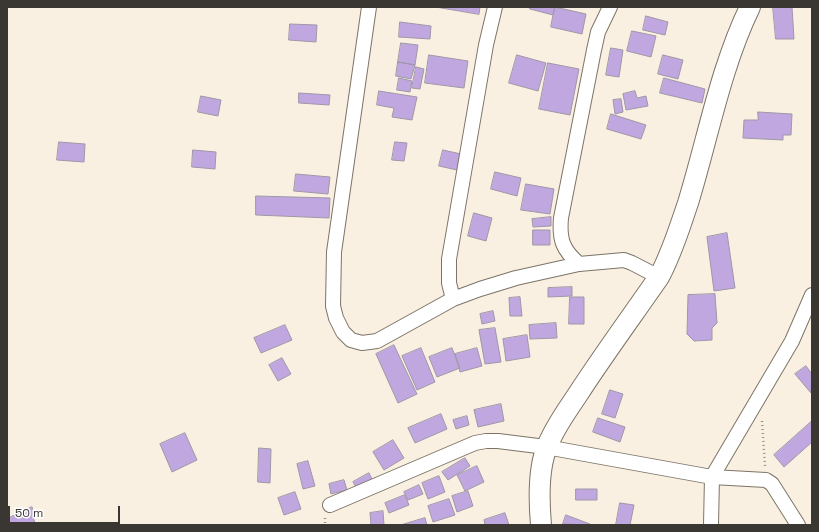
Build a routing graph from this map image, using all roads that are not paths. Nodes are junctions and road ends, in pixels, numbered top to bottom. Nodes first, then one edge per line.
1 (369, 7) edge
2 (495, 7) edge
3 (610, 7) edge
4 (750, 7) edge
5 (579, 264) junction
6 (659, 277) junction
7 (812, 295) edge
8 (453, 299) junction
9 (546, 447) junction
10 (712, 477) junction
11 (330, 505) dead end
12 (541, 525) edge
13 (712, 525) edge
14 (798, 525) edge

1 - 8 street
2 - 8 street
3 - 5 street
4 - 6 street
5 - 6 street
5 - 8 street
6 - 9 street
7 - 10 street
9 - 10 street
9 - 11 street
9 - 12 street
10 - 13 street
10 - 14 street

